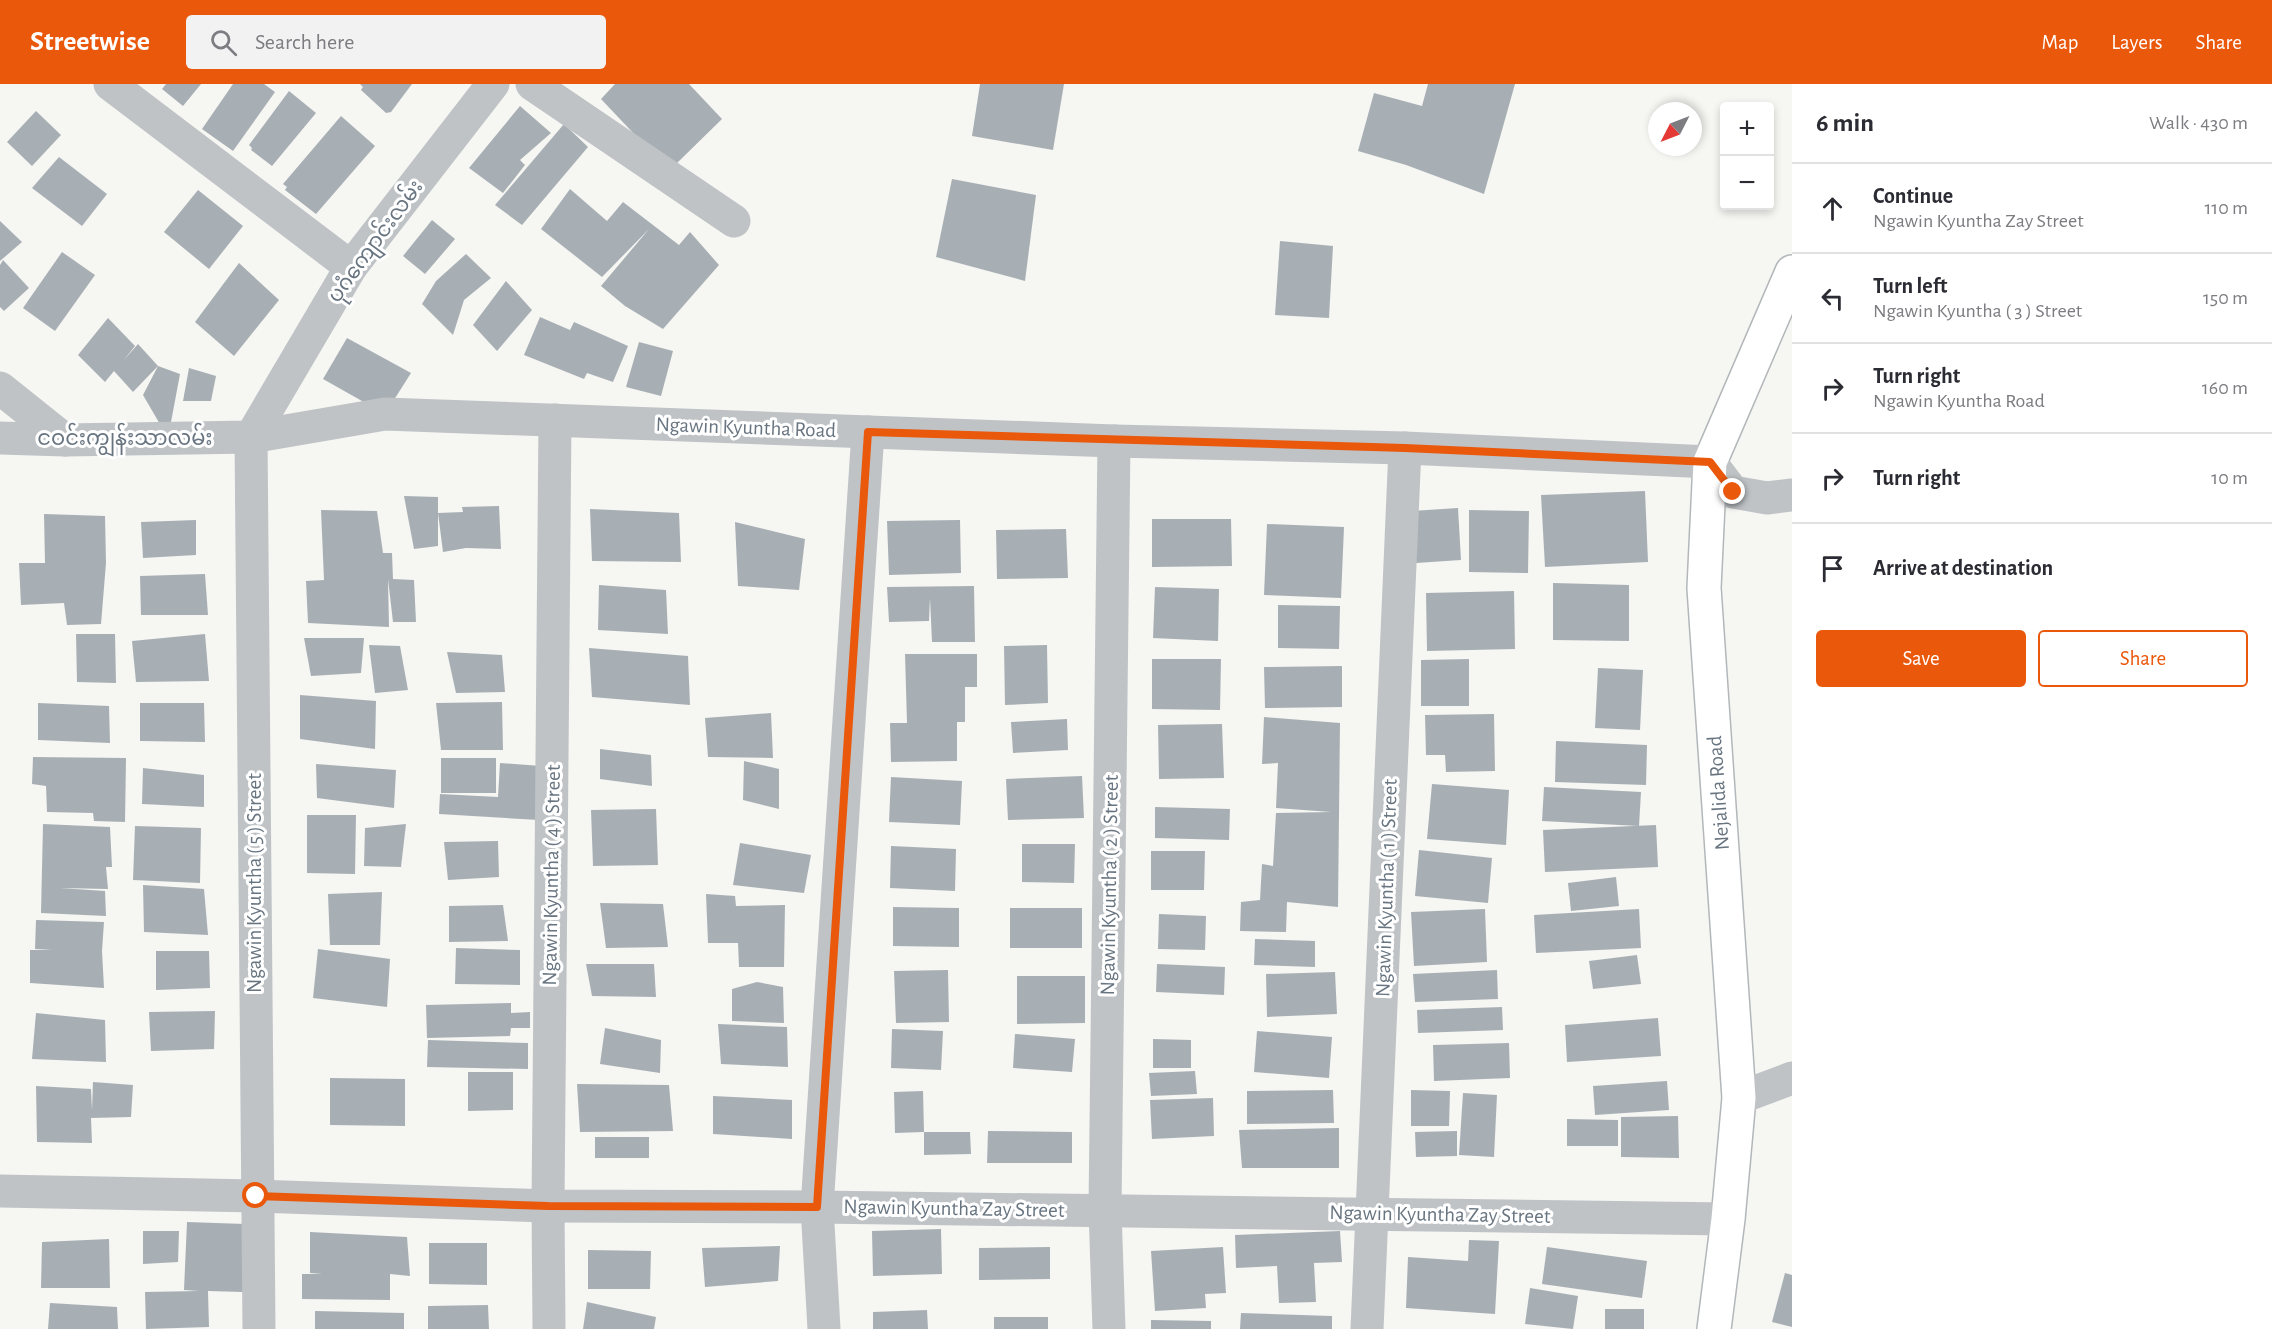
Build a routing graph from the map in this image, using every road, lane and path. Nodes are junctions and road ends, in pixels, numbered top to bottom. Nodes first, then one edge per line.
1 (110, 84) edge
2 (493, 84) edge
3 (532, 84) edge
4 (734, 221) dead end
5 (351, 267) junction
6 (1792, 272) edge
7 (0, 388) edge
8 (555, 420) junction
9 (868, 432) junction
10 (251, 437) junction
11 (0, 438) edge
12 (65, 440) junction
13 (1114, 441) junction
14 (1405, 448) junction
15 (1710, 462) junction
16 (1792, 495) edge
17 (1792, 1078) edge
18 (1738, 1098) junction
19 (0, 1191) edge
20 (256, 1196) junction
21 (548, 1206) junction
22 (817, 1207) junction
23 (1105, 1210) junction
24 (1372, 1213) junction
25 (1728, 1219) junction
26 (259, 1329) edge
27 (549, 1329) edge
28 (824, 1329) edge
29 (1109, 1329) edge
30 (1367, 1329) edge
31 (1714, 1329) edge

1 - 5 street
2 - 5 street, ပုဂံကျောင်းလမ်း
3 - 4 street
5 - 10 street, ပုဂံကျောင်းလမ်း
6 - 15 main road, Nejalida Road
7 - 12 street
8 - 9 street, Ngawin Kyuntha Road
8 - 10 street, Ngawin Kyuntha Road
8 - 21 street, Ngawin Kyuntha ( 4 ) Street
9 - 13 street, Ngawin Kyuntha Road
9 - 22 street
10 - 12 street, ငဝင်းကျွန်းသာလမ်း
10 - 20 street, Ngawin Kyuntha ( 5 ) Street
11 - 12 street, ငဝင်းကျွန်းသာလမ်း
13 - 14 street, Ngawin Kyuntha Road
13 - 23 street, Ngawin Kyuntha ( 2 ) Street
14 - 15 street, Ngawin Kyuntha Road
14 - 24 street, Ngawin Kyuntha ( 1 ) Street
15 - 16 street
15 - 18 main road, Nejalida Road
17 - 18 street
18 - 25 main road, Nejalida Road
19 - 20 street, Ngawin Kyuntha Zay Street
20 - 21 street, Ngawin Kyuntha Zay Street
20 - 26 street, Ngawin Kyuntha ( 5 ) Street
21 - 22 street, Ngawin Kyuntha Zay Street
21 - 27 street, Ngawin Kyuntha ( 4 ) Street
22 - 23 street, Ngawin Kyuntha Zay Street
22 - 28 street
23 - 24 street, Ngawin Kyuntha Zay Street
23 - 29 street, Ngawin Kyuntha ( 2 ) Street
24 - 25 street, Ngawin Kyuntha Zay Street
24 - 30 street, Ngawin Kyuntha ( 1 ) Street
25 - 31 main road, Nejalida Road

